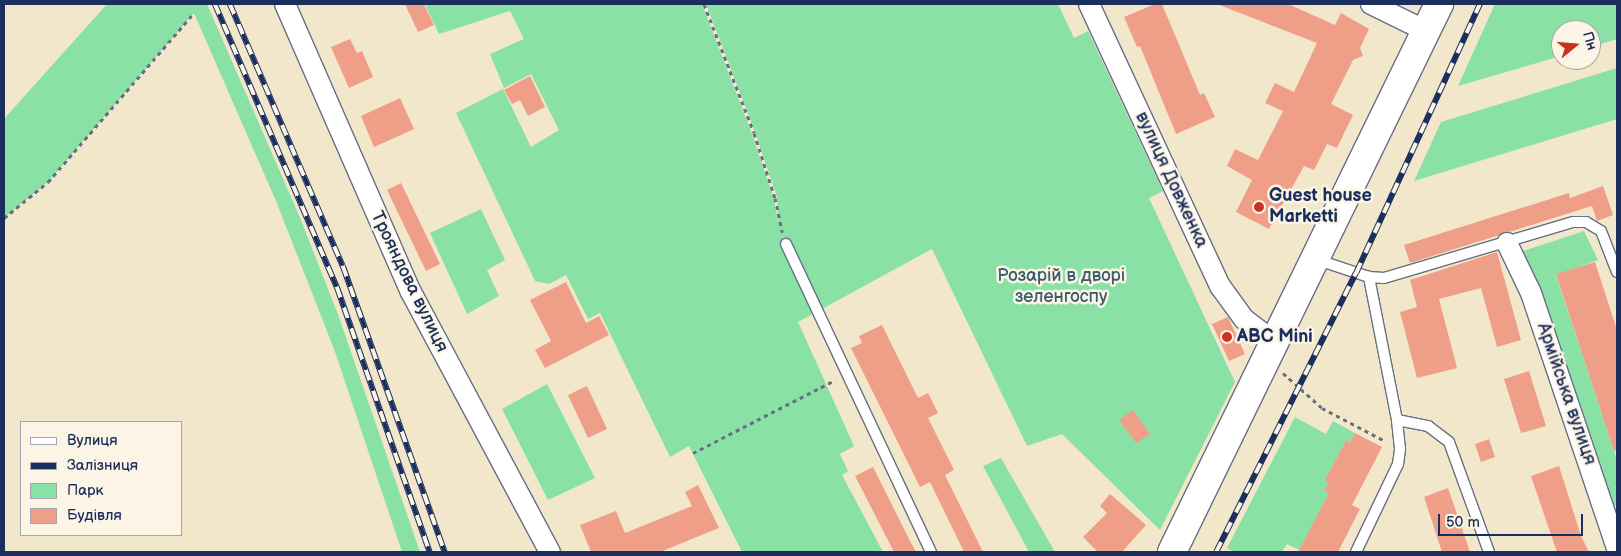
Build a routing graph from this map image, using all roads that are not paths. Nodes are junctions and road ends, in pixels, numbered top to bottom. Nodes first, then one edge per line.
1 (285, 4) edge
2 (1090, 4) edge
3 (1371, 4) edge
4 (1439, 4) edge
5 (1426, 30) junction
6 (1507, 243) junction
7 (786, 244) road end
8 (1314, 259) junction
9 (1617, 272) edge
10 (1369, 277) junction
11 (1269, 350) junction
12 (1397, 420) junction
13 (1617, 548) edge
14 (550, 552) edge
15 (931, 552) edge
16 (1172, 552) edge
17 (1356, 552) edge
18 (1489, 552) edge

1 - 14 street, Трояндова вулиця
2 - 11 street, вулиця Довженка
3 - 5 street
4 - 5 street
5 - 8 street
6 - 9 lane
6 - 10 lane
6 - 13 street, Армійська вулиця
7 - 15 lane
8 - 10 lane
8 - 11 street
10 - 12 lane
11 - 16 street
12 - 17 lane
12 - 18 lane

